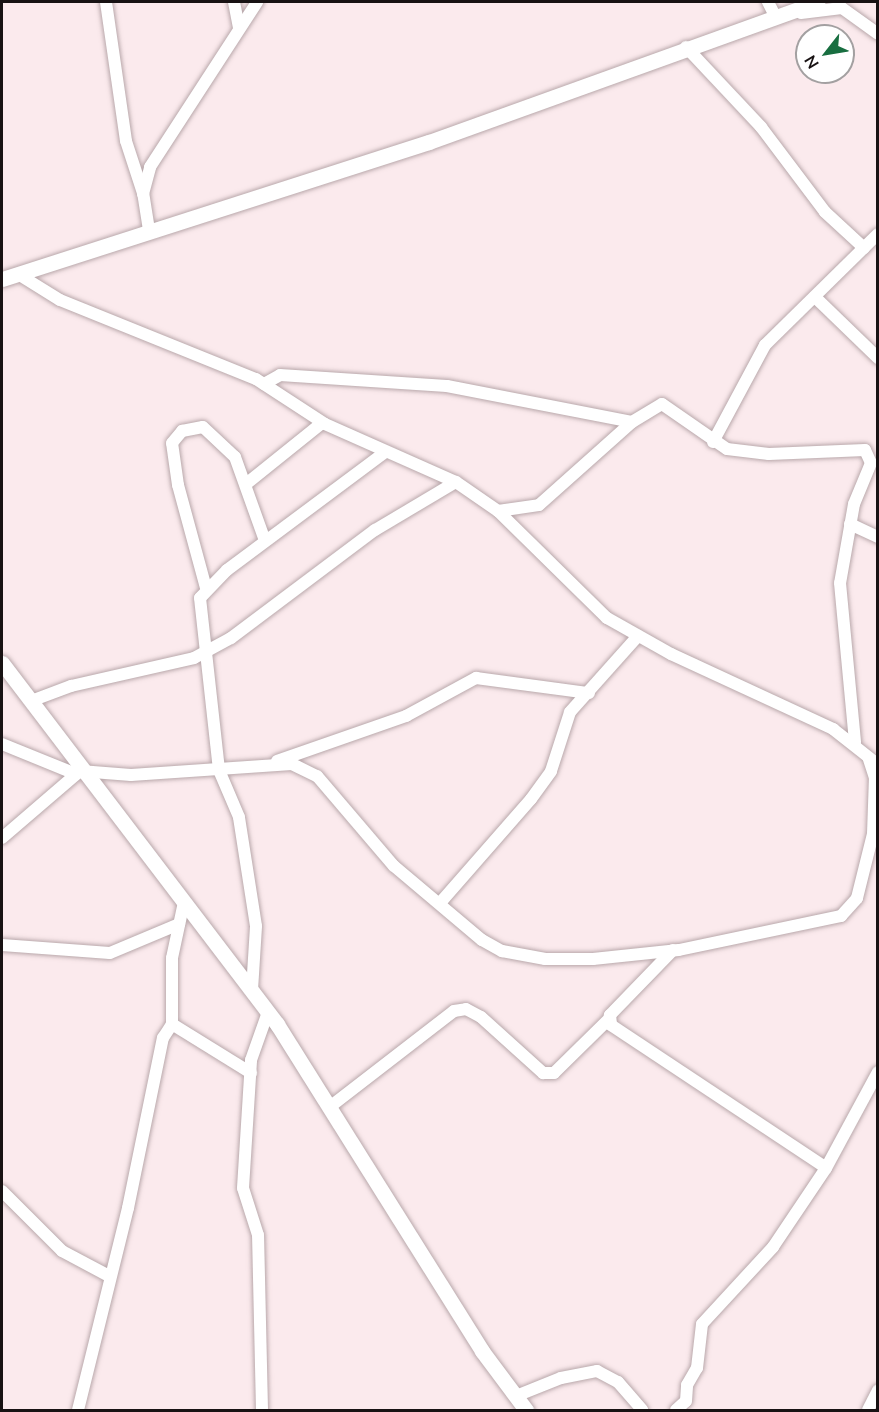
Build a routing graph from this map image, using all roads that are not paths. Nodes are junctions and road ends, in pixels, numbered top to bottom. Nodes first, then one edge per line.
1 (106, 2) edge
2 (234, 2) edge
3 (257, 2) edge
4 (818, 2) edge
5 (771, 9) edge
6 (239, 28) junction
7 (878, 34) edge
8 (686, 47) junction
9 (143, 194) junction
10 (149, 230) junction
11 (878, 234) edge
12 (864, 248) junction
13 (18, 274) junction
14 (2, 279) edge
15 (815, 297) junction
16 (878, 358) edge
17 (264, 384) junction
18 (632, 422) junction
19 (322, 423) junction
20 (713, 442) junction
21 (384, 453) junction
22 (874, 456) edge
23 (456, 482) junction
24 (246, 484) junction
25 (498, 511) junction
26 (850, 524) junction
27 (878, 537) edge
28 (265, 541) junction
29 (206, 588) junction
30 (638, 636) junction
31 (204, 653) junction
32 (2, 663) edge
33 (589, 693) junction
34 (31, 701) junction
35 (855, 742) junction
36 (2, 744) edge
37 (873, 761) edge
38 (271, 764) junction
39 (219, 770) junction
40 (78, 772) junction
41 (4, 830) edge
42 (184, 902) junction
43 (440, 903) junction
44 (179, 924) junction
45 (2, 945) edge
46 (673, 950) junction
47 (252, 990) junction
48 (268, 1012) junction
49 (609, 1018) junction
50 (172, 1024) junction
51 (878, 1072) edge
52 (251, 1073) junction
53 (331, 1106) junction
54 (826, 1168) junction
55 (2, 1191) edge
56 (109, 1276) junction
57 (878, 1390) edge
58 (516, 1396) junction
59 (78, 1410) edge
60 (262, 1410) edge
61 (526, 1410) edge
62 (642, 1410) edge
63 (676, 1410) edge
64 (868, 1410) edge

1 - 9 street
2 - 6 street
3 - 6 street
4 - 5 street
5 - 7 street
5 - 8 street
6 - 9 street
8 - 10 street
8 - 12 street
9 - 10 street
10 - 13 street
11 - 12 street
12 - 15 street
13 - 14 street
13 - 17 street
15 - 16 street
15 - 20 street
17 - 18 street
17 - 19 street
18 - 20 street
18 - 25 street
19 - 21 street
19 - 24 street
20 - 22 street
21 - 23 street
21 - 28 street
22 - 26 street
23 - 25 street
23 - 31 street
24 - 28 street
24 - 29 street
25 - 30 street
26 - 27 street
26 - 35 street
28 - 29 street
29 - 31 street
30 - 33 street
30 - 35 street
31 - 34 street
31 - 39 street
32 - 34 street
33 - 38 street
33 - 43 street
34 - 40 street
35 - 37 street
36 - 40 street
37 - 46 street
38 - 39 street
38 - 43 street
39 - 40 street
39 - 47 street
40 - 41 street
40 - 42 street
42 - 44 street
42 - 47 street
43 - 46 street
44 - 45 street
44 - 50 street
46 - 49 street
47 - 48 street
48 - 52 street
48 - 53 street
49 - 53 street
49 - 54 street
50 - 52 street
50 - 56 street
51 - 54 street
52 - 60 street
53 - 58 street
54 - 63 street
55 - 56 street
56 - 59 street
57 - 64 street
58 - 61 street
58 - 62 street

